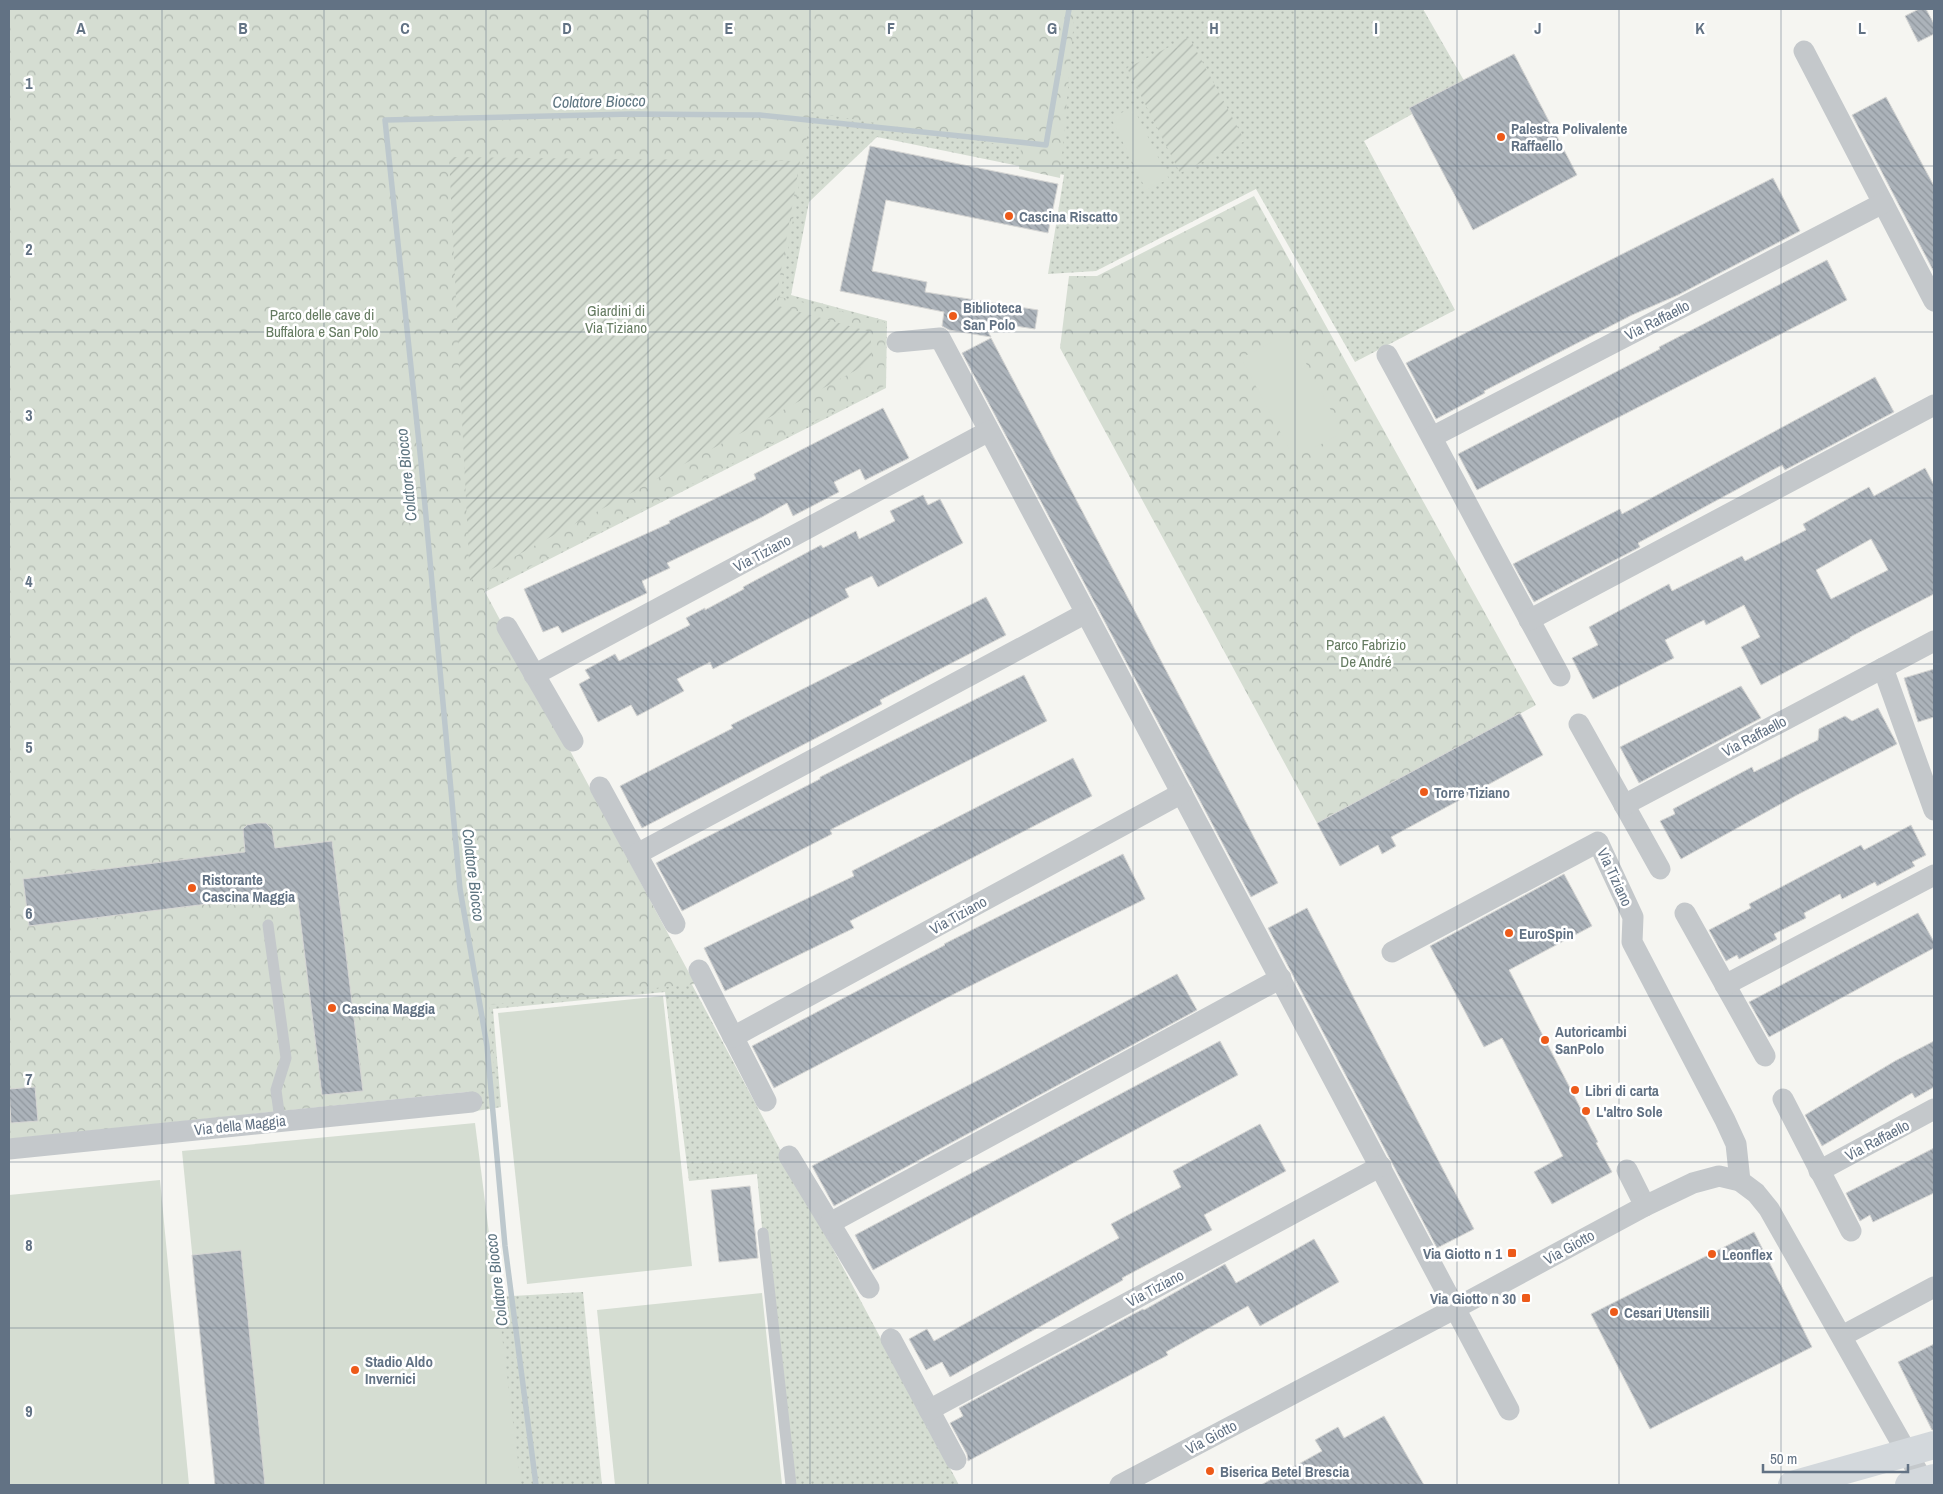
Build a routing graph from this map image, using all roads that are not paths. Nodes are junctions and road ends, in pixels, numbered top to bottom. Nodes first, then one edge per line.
1 (1804, 51) dead end
2 (1883, 203) junction
3 (1934, 301) edge
4 (897, 342) dead end
5 (1387, 355) dead end
6 (1934, 405) edge
7 (989, 431) junction
8 (1432, 437) junction
9 (1086, 613) junction
10 (1528, 620) junction
11 (507, 627) dead end
12 (1934, 641) edge
13 (1883, 668) junction
14 (534, 675) junction
15 (1560, 676) dead end
16 (1579, 724) dead end
17 (573, 741) dead end
18 (600, 787) dead end
19 (1182, 793) junction
20 (1624, 805) junction
21 (1934, 810) edge
22 (637, 854) junction
23 (1660, 869) dead end
24 (1934, 875) edge
25 (1685, 913) dead end
26 (675, 924) dead end
27 (268, 925) dead end
28 (1392, 952) dead end
29 (699, 970) dead end
30 (1281, 978) junction
31 (1725, 985) junction
32 (734, 1038) junction
33 (1765, 1056) dead end
34 (1783, 1099) dead end
35 (766, 1101) dead end
36 (472, 1102) dead end
37 (1934, 1110) edge
38 (280, 1120) junction
39 (9, 1149) edge
40 (789, 1156) dead end
41 (1381, 1166) junction
42 (1627, 1170) dead end
43 (1819, 1171) junction
44 (1740, 1181) junction
45 (1645, 1206) junction
46 (830, 1224) junction
47 (1851, 1232) dead end
48 (763, 1233) dead end
49 (1934, 1287) edge
50 (869, 1288) dead end
51 (1456, 1308) junction
52 (1842, 1336) junction
53 (891, 1339) dead end
54 (929, 1410) junction
55 (1509, 1410) dead end
56 (1934, 1445) edge
57 (1907, 1452) junction
58 (956, 1460) dead end
59 (1922, 1482) edge
60 (790, 1485) edge
61 (1120, 1485) edge
62 (1792, 1485) edge

1 - 2 street
2 - 3 street
2 - 8 street, Via Raffaello
4 - 7 street
5 - 8 street
6 - 10 street
7 - 9 street
7 - 14 street, Via Tiziano
8 - 10 street
9 - 19 street
9 - 22 street
10 - 15 street
11 - 14 street
12 - 13 street, Via Raffaello
13 - 20 street, Via Raffaello
13 - 21 street
14 - 17 street
16 - 20 street
18 - 22 street
19 - 30 street
19 - 32 street, Via Tiziano
20 - 23 street
22 - 26 street
24 - 31 street
25 - 31 street
27 - 38 lane
28 - 44 street, Via Tiziano
29 - 32 street
30 - 41 street
30 - 46 street
31 - 33 street
32 - 35 street
34 - 43 street
36 - 38 street, Via della Maggia
37 - 43 street, Via Raffaello
38 - 39 street, Via della Maggia
40 - 46 street
41 - 51 street
41 - 54 street, Via Tiziano
42 - 45 street
43 - 47 street
44 - 45 street, Via Giotto
44 - 52 street, Via Giotto
45 - 51 street, Via Giotto
46 - 50 street
48 - 60 lane
49 - 52 street
51 - 55 street
51 - 61 street, Via Giotto
52 - 57 street, Via Giotto
53 - 54 street
54 - 58 street
56 - 57 street
57 - 59 street
57 - 62 street

